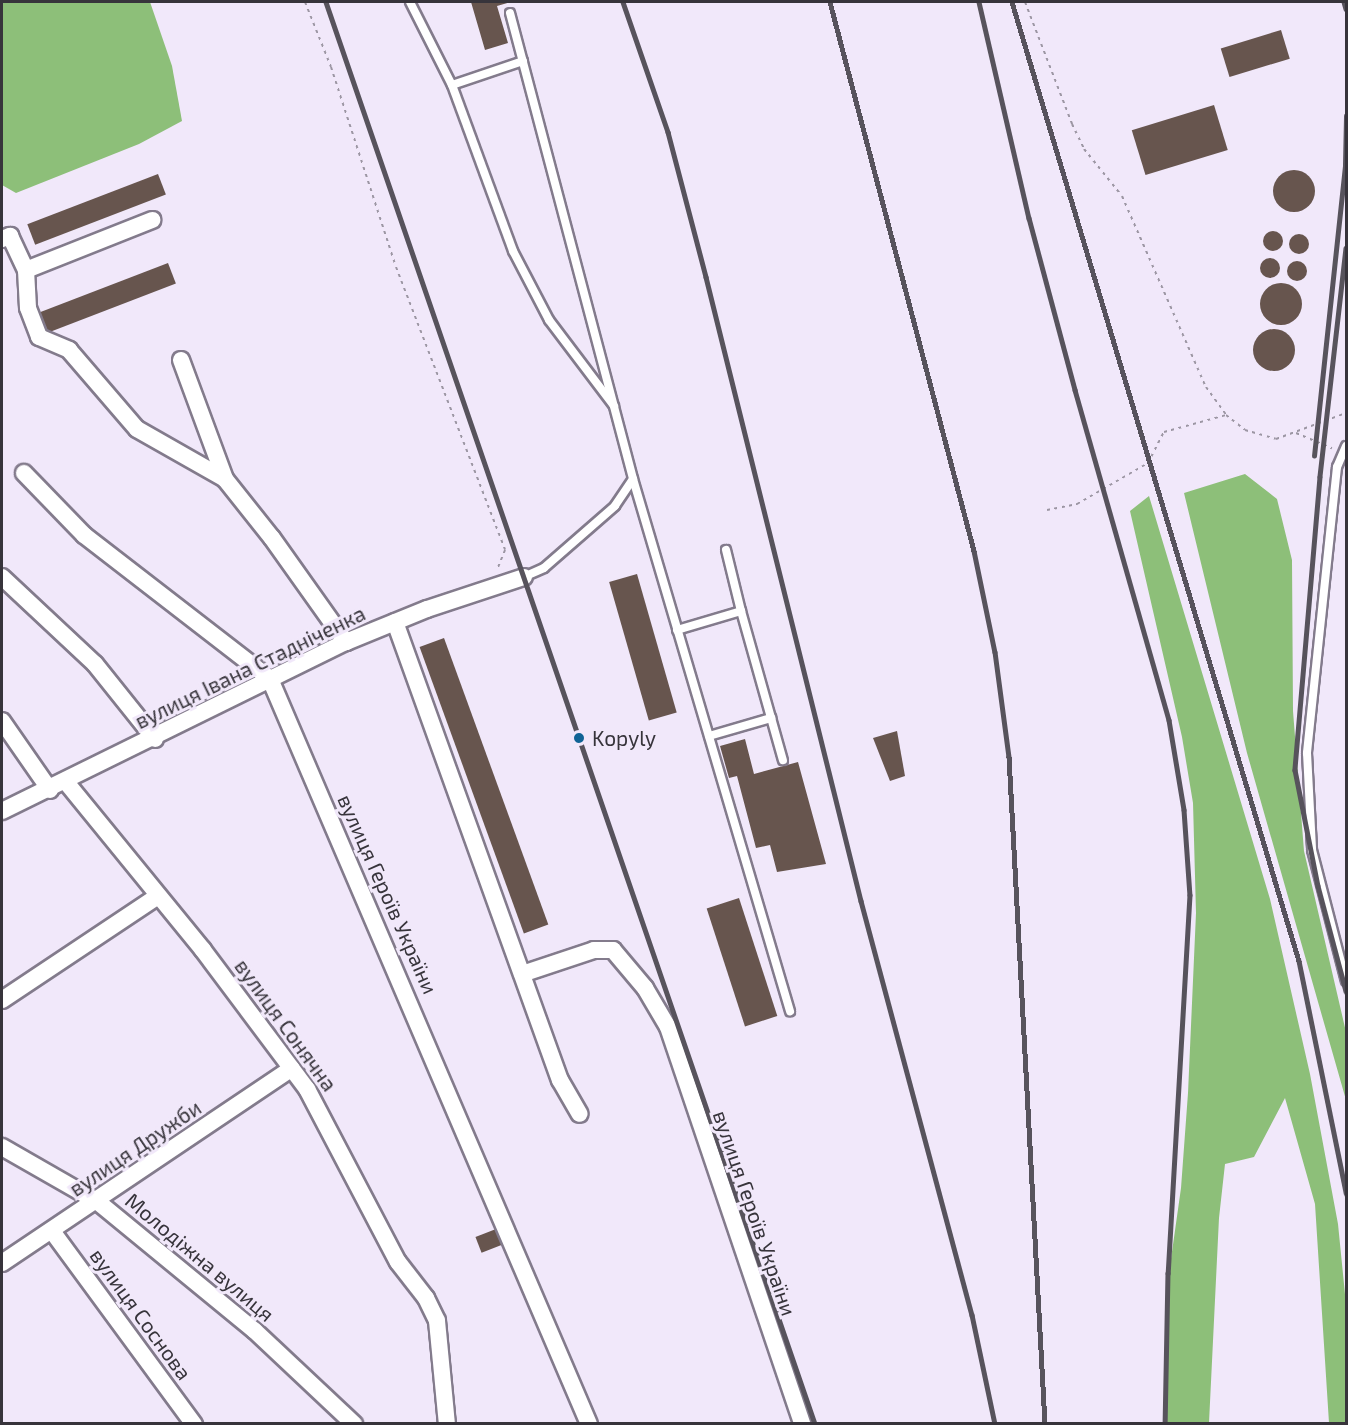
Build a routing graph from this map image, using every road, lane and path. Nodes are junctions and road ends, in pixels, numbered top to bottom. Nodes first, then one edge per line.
1 (305, 2) edge
2 (410, 2) edge
3 (1025, 2) edge
4 (510, 13) dead end
5 (523, 62) junction
6 (452, 85) junction
7 (152, 220) dead end
8 (2, 239) edge
9 (26, 270) junction
10 (181, 360) dead end
11 (618, 412) junction
12 (1347, 413) edge
13 (1226, 415) junction
14 (1294, 432) junction
15 (1345, 450) edge
16 (24, 473) dead end
17 (225, 478) junction
18 (633, 479) junction
19 (1047, 510) dead end
20 (726, 550) dead end
21 (2, 577) edge
22 (524, 577) joint
23 (490, 587) junction
24 (741, 612) junction
25 (395, 622) junction
26 (677, 630) junction
27 (346, 642) junction
28 (270, 679) junction
29 (771, 718) junction
30 (2, 721) edge
31 (709, 736) junction
32 (155, 739) junction
33 (783, 760) dead end
34 (66, 782) junction
35 (50, 790) junction
36 (2, 811) edge
37 (158, 896) junction
38 (522, 974) junction
39 (1347, 981) edge
40 (2, 1000) edge
41 (790, 1011) dead end
42 (292, 1068) junction
43 (580, 1114) dead end
44 (2, 1147) edge
45 (98, 1202) junction
46 (52, 1231) junction
47 (2, 1263) edge
48 (194, 1424) edge
49 (354, 1424) edge
50 (447, 1424) edge
51 (589, 1424) edge
52 (802, 1424) edge

1 - 23 path
2 - 6 lane
3 - 13 path
4 - 5 lane
5 - 6 lane
5 - 11 lane
6 - 11 lane
7 - 9 street
8 - 9 street
9 - 17 street
10 - 17 street
11 - 18 lane
12 - 14 path
13 - 14 path
13 - 19 path
14 - 15 path
15 - 39 lane
16 - 28 street, вулиця Героїв України
17 - 27 street
18 - 22 lane
18 - 26 lane
20 - 24 lane
21 - 32 street
22 - 23 street, вулиця Івана Стадніченка
23 - 25 street, вулиця Івана Стадніченка
24 - 26 lane
24 - 29 lane
25 - 27 street, вулиця Івана Стадніченка
25 - 38 street
26 - 31 lane
27 - 28 street, вулиця Івана Стадніченка
28 - 32 street, вулиця Івана Стадніченка
28 - 51 street, вулиця Героїв України
29 - 31 lane
29 - 33 lane
30 - 35 street
31 - 41 lane
32 - 34 street, вулиця Івана Стадніченка
34 - 35 street, вулиця Івана Стадніченка
34 - 37 street, вулиця Сонячна
35 - 36 street, вулиця Івана Стадніченка
37 - 40 street
37 - 42 street, вулиця Сонячна
38 - 43 street
38 - 52 street, вулиця Героїв України
42 - 45 street, вулиця Дружби
42 - 50 street, вулиця Сонячна
44 - 45 street, Молодіжна вулиця
45 - 46 street, вулиця Дружби
45 - 49 street, Молодіжна вулиця
46 - 47 street, вулиця Дружби
46 - 48 street, вулиця Соснова

